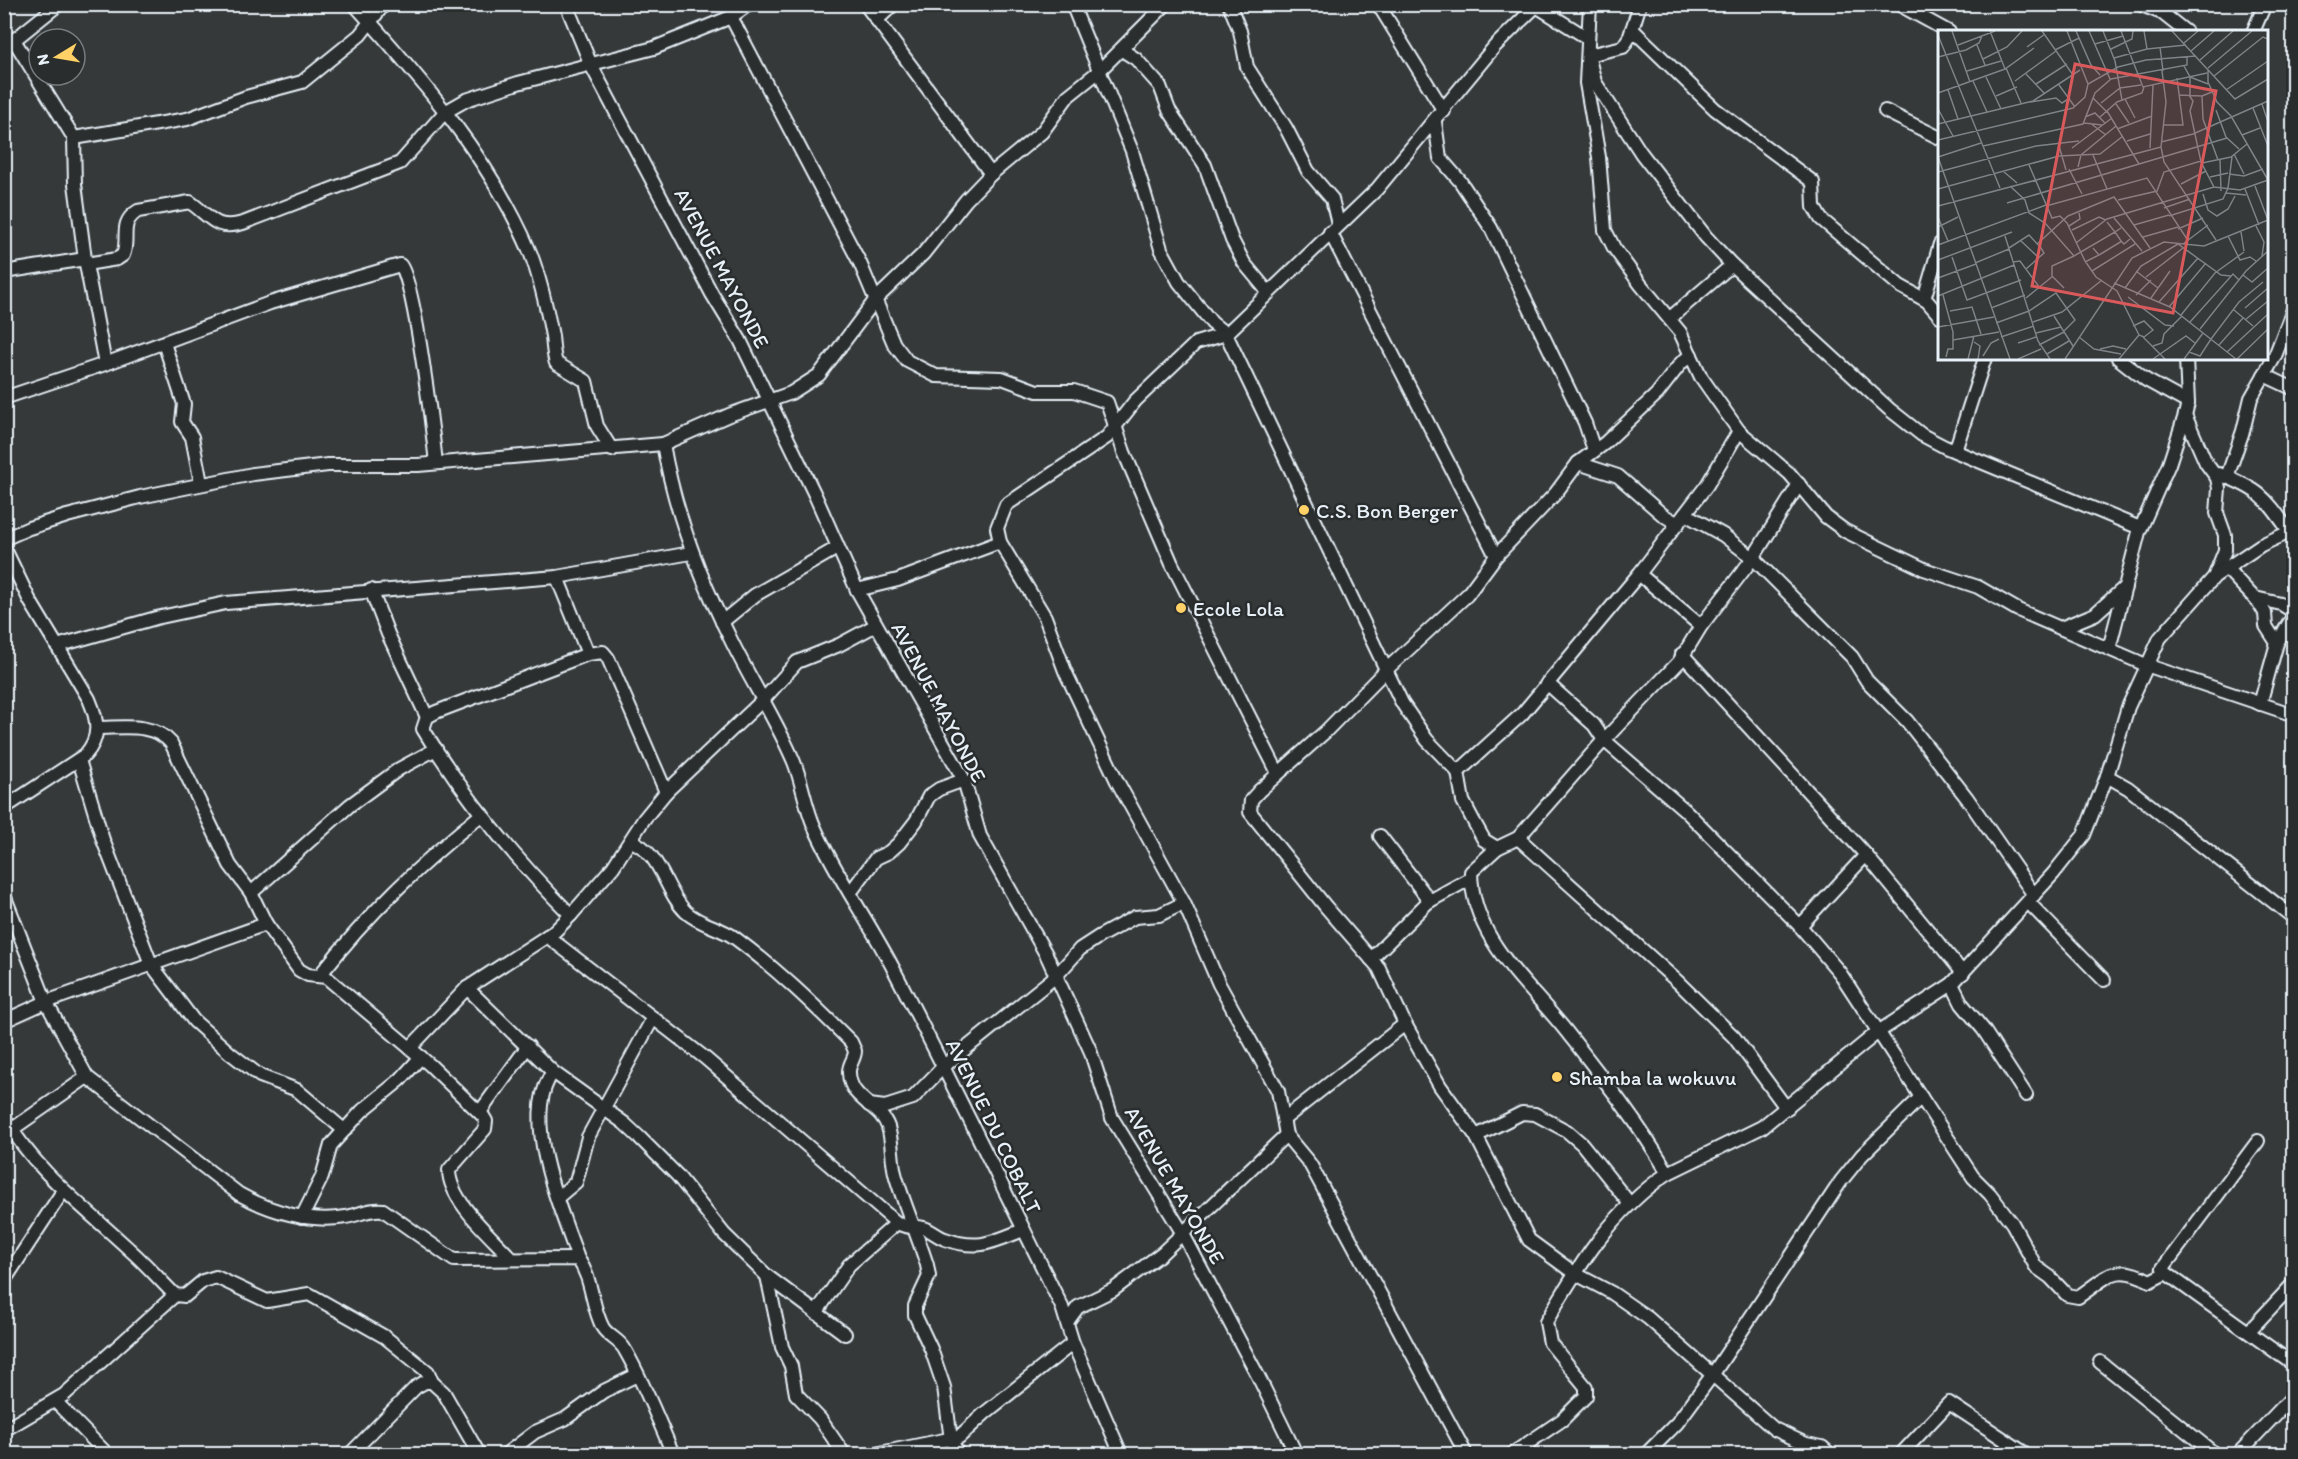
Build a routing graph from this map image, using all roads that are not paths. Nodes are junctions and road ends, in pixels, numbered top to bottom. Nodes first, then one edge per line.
1 (354, 4) edge
2 (384, 4) edge
3 (566, 4) edge
4 (865, 4) edge
5 (894, 4) edge
6 (1072, 4) edge
7 (1166, 4) edge
8 (1228, 4) edge
9 (1378, 4) edge
10 (1590, 4) edge
11 (1640, 4) edge
12 (1898, 4) edge
13 (2139, 4) edge
14 (2265, 4) edge
15 (59, 5) edge
16 (747, 5) edge
17 (1534, 6) edge
18 (731, 17) junction
19 (877, 20) junction
20 (369, 21) junction
21 (1632, 29) junction
22 (1945, 30) edge
23 (2183, 30) edge
24 (2254, 30) edge
25 (1587, 37) junction
26 (9, 44) edge
27 (1648, 45) junction
28 (1623, 47) junction
29 (1122, 50) junction
30 (1588, 55) junction
31 (591, 65) junction
32 (1098, 72) junction
33 (1444, 111) junction
34 (1885, 111) dead end
35 (445, 112) junction
36 (1435, 122) junction
37 (1938, 137) edge
38 (74, 138) junction
39 (991, 174) junction
40 (1334, 228) junction
41 (1938, 251) edge
42 (86, 261) junction
43 (1732, 265) junction
44 (4, 272) edge
45 (1268, 292) junction
46 (876, 299) junction
47 (1924, 299) junction
48 (2294, 307) edge
49 (1938, 314) edge
50 (1670, 318) junction
51 (1226, 334) junction
52 (164, 343) junction
53 (1691, 355) junction
54 (1984, 360) edge
55 (2121, 360) edge
56 (2186, 360) edge
57 (105, 364) junction
58 (2264, 375) junction
59 (2294, 389) edge
60 (4, 398) edge
61 (770, 401) junction
62 (2187, 409) junction
63 (1115, 424) junction
64 (1739, 431) junction
65 (663, 444) junction
66 (612, 450) junction
67 (1594, 450) junction
68 (1955, 451) junction
69 (436, 463) junction
70 (1578, 463) junction
71 (2214, 472) junction
72 (2227, 477) junction
73 (201, 483) junction
74 (1799, 484) junction
75 (1682, 518) junction
76 (2140, 528) junction
77 (2292, 531) edge
78 (4, 539) edge
79 (1000, 542) junction
80 (4, 547) edge
81 (837, 548) junction
82 (691, 553) junction
83 (1496, 556) junction
84 (1753, 558) junction
85 (2226, 568) junction
86 (1640, 574) junction
87 (2215, 576) junction
88 (556, 577) junction
89 (2126, 587) junction
90 (371, 590) junction
91 (857, 590) junction
92 (2255, 598) junction
93 (2294, 614) edge
94 (722, 622) junction
95 (876, 626) junction
96 (1701, 626) junction
97 (2061, 628) junction
98 (2277, 643) junction
99 (57, 646) junction
100 (2109, 649) junction
101 (588, 654) junction
102 (1682, 654) junction
103 (2146, 665) junction
104 (1388, 669) junction
105 (1548, 683) junction
106 (764, 699) junction
107 (2260, 704) junction
108 (2294, 715) edge
109 (427, 717) junction
110 (97, 728) junction
111 (1604, 740) junction
112 (436, 749) junction
113 (79, 759) junction
114 (1458, 772) junction
115 (1278, 773) junction
116 (2107, 776) junction
117 (964, 780) junction
118 (666, 792) junction
119 (4, 808) edge
120 (482, 814) junction
121 (1380, 836) dead end
122 (1518, 838) junction
123 (631, 841) junction
124 (1497, 848) junction
125 (1866, 855) junction
126 (1471, 878) junction
127 (251, 893) junction
128 (850, 893) junction
129 (4, 895) edge
130 (2031, 899) junction
131 (1430, 901) junction
132 (1184, 903) junction
133 (571, 915) junction
134 (2294, 918) edge
135 (266, 924) junction
136 (1800, 926) junction
137 (547, 936) junction
138 (1371, 959) junction
139 (151, 964) junction
140 (1963, 973) junction
141 (320, 975) junction
142 (1056, 976) junction
143 (2104, 980) dead end
144 (1952, 984) junction
145 (467, 988) junction
146 (46, 1002) junction
147 (653, 1018) junction
148 (4, 1021) edge
149 (1405, 1024) junction
150 (1878, 1032) junction
151 (528, 1046) junction
152 (410, 1048) junction
153 (420, 1057) junction
154 (944, 1066) junction
155 (553, 1072) junction
156 (87, 1077) junction
157 (2026, 1095) dead end
158 (1921, 1097) junction
159 (867, 1105) junction
160 (603, 1108) junction
161 (1787, 1109) junction
162 (480, 1112) junction
163 (4, 1117) edge
164 (1284, 1119) junction
165 (344, 1130) junction
166 (8, 1133) edge
167 (1286, 1135) junction
168 (1476, 1136) junction
169 (2259, 1142) dead end
170 (1668, 1173) junction
171 (63, 1191) junction
172 (557, 1198) junction
173 (1630, 1204) junction
174 (302, 1217) junction
175 (897, 1223) junction
176 (915, 1228) junction
177 (1023, 1230) junction
178 (1182, 1232) junction
179 (511, 1258) junction
180 (578, 1259) junction
181 (1575, 1273) junction
182 (2166, 1273) junction
183 (767, 1276) junction
184 (4, 1281) edge
185 (2294, 1283) edge
186 (175, 1294) junction
187 (816, 1313) junction
188 (1067, 1322) junction
189 (2249, 1331) junction
190 (845, 1334) dead end
191 (1073, 1343) junction
192 (2100, 1362) dead end
193 (2294, 1365) edge
194 (1713, 1374) junction
195 (637, 1375) junction
196 (432, 1382) junction
197 (2294, 1395) edge
198 (55, 1401) junction
199 (4, 1430) edge
200 (951, 1440) junction
201 (2010, 1444) junction
202 (354, 1453) edge
203 (107, 1455) edge
204 (478, 1455) edge
205 (506, 1455) edge
206 (673, 1455) edge
207 (844, 1455) edge
208 (875, 1455) edge
209 (958, 1455) edge
210 (1121, 1455) edge
211 (1296, 1455) edge
212 (1466, 1455) edge
213 (1512, 1455) edge
214 (1646, 1455) edge
215 (1830, 1455) edge
216 (1901, 1455) edge
217 (2001, 1455) edge
218 (2026, 1455) edge
219 (2215, 1455) edge
220 (2238, 1455) edge

1 - 20 street
2 - 20 street
3 - 31 street, AVENUE MAYONDE
4 - 19 street
5 - 19 street
6 - 32 street
7 - 29 street
8 - 40 street
9 - 33 street
10 - 25 street
11 - 21 street
12 - 22 street
13 - 23 street
14 - 24 street
15 - 26 street
16 - 18 street
17 - 25 street
17 - 33 street
18 - 31 street
18 - 46 street
19 - 39 street
20 - 35 street
20 - 38 street
21 - 27 street
21 - 28 street
25 - 30 street
26 - 38 street
27 - 28 street
27 - 47 street
28 - 30 street
29 - 32 street
29 - 45 street
30 - 43 street
30 - 50 street
31 - 35 street
31 - 61 street, AVENUE MAYONDE
32 - 39 street
32 - 51 street
33 - 36 street
34 - 37 street
35 - 42 street
35 - 66 street
36 - 40 street
36 - 67 street
38 - 42 street
39 - 46 street
40 - 45 street
40 - 83 street
41 - 47 street
42 - 44 street
42 - 57 street
43 - 50 street
43 - 68 street
45 - 51 street
46 - 61 street
46 - 63 street
47 - 49 street
48 - 58 street
50 - 53 street
51 - 63 street
51 - 104 street
52 - 57 street
52 - 69 street
52 - 73 street
53 - 64 street
53 - 67 street
54 - 68 street
55 - 62 street
56 - 62 street
57 - 60 street
58 - 59 street
58 - 72 street
61 - 65 street
61 - 81 street, AVENUE MAYONDE
62 - 71 street
62 - 76 street
63 - 79 street
63 - 115 street
64 - 74 street
64 - 75 street
65 - 66 street
65 - 82 street, AVENUE DU COBALT
66 - 69 street
67 - 70 street
68 - 76 street
69 - 73 street
70 - 75 street
70 - 83 street
71 - 72 street
71 - 87 street
72 - 77 street
73 - 78 street
74 - 84 street
74 - 97 street
75 - 84 street
75 - 86 street
76 - 89 street
77 - 85 street
79 - 91 street
79 - 132 street
80 - 99 street
81 - 91 street, AVENUE MAYONDE
81 - 94 street
82 - 88 street
82 - 94 street, AVENUE DU COBALT
83 - 104 street
84 - 96 street
84 - 130 street
85 - 87 street
85 - 92 street
86 - 96 street
86 - 105 street
87 - 103 street
88 - 90 street
88 - 101 street
89 - 97 street
89 - 100 street
90 - 99 street
90 - 109 street
91 - 95 street, AVENUE MAYONDE
92 - 93 street
92 - 98 street
93 - 98 street
94 - 106 street, AVENUE DU COBALT
95 - 106 street
95 - 117 street, AVENUE MAYONDE
96 - 102 street
97 - 100 street
98 - 107 street
99 - 110 street
100 - 103 street
101 - 109 street
101 - 118 street
102 - 111 street
102 - 125 street
103 - 107 street
103 - 116 street
104 - 114 street
104 - 115 street
105 - 111 street
105 - 114 street
106 - 118 street
106 - 128 street, AVENUE DU COBALT
107 - 108 street
109 - 112 street
110 - 113 street
110 - 127 street
111 - 122 street
111 - 136 street
112 - 120 street
112 - 127 street
113 - 119 street
113 - 139 street
114 - 124 street
115 - 138 street
116 - 130 street
116 - 134 street
117 - 128 street
117 - 142 street, AVENUE MAYONDE
118 - 123 street
120 - 133 street
120 - 141 street
121 - 131 street
122 - 124 street
122 - 161 street
123 - 133 street
123 - 159 street
124 - 126 street
125 - 136 street
125 - 140 street
126 - 131 street
126 - 170 street
127 - 135 street
128 - 154 street, AVENUE DU COBALT
129 - 146 street
130 - 140 street
130 - 143 street
131 - 138 street
132 - 142 street
132 - 164 street
133 - 137 street
135 - 139 street
135 - 141 street
136 - 150 street
137 - 145 street
137 - 147 street
138 - 149 street
139 - 146 street
139 - 165 street
140 - 144 street
141 - 152 street
142 - 154 street
142 - 178 street, AVENUE MAYONDE
144 - 150 street
144 - 157 street
145 - 151 street
145 - 152 street
146 - 148 street
146 - 156 street
147 - 160 street
147 - 175 street
149 - 164 street
149 - 168 street
150 - 158 street
150 - 161 street
151 - 155 street
151 - 162 street
152 - 153 street
153 - 162 street
153 - 165 street
154 - 159 street
154 - 177 street, AVENUE DU COBALT
155 - 160 street
155 - 172 street
156 - 166 street
156 - 174 street
158 - 182 street
158 - 194 street
159 - 176 street
160 - 172 street
160 - 183 street
161 - 170 street
162 - 179 street
163 - 166 street
164 - 167 street
165 - 174 street
166 - 171 street
167 - 178 street
167 - 212 street
168 - 173 street
168 - 181 street
169 - 182 street
170 - 173 street
171 - 184 street
171 - 186 street
172 - 180 street
173 - 181 street
174 - 179 street
175 - 176 street
175 - 187 street
176 - 177 street
176 - 200 street
177 - 188 street, AVENUE DU COBALT
178 - 188 street
178 - 211 street, AVENUE MAYONDE
179 - 180 street
180 - 195 street
181 - 194 street
181 - 213 street
182 - 189 street
183 - 187 street
183 - 207 street
185 - 189 street
186 - 196 street
186 - 198 street
187 - 190 street
188 - 191 street, AVENUE DU COBALT
189 - 193 street
191 - 200 street
191 - 210 street, AVENUE DU COBALT
192 - 219 street
194 - 214 street
194 - 215 street
195 - 205 street
195 - 206 street
196 - 202 street
196 - 204 street
197 - 220 street
198 - 199 street
198 - 203 street
200 - 208 street
200 - 209 street
201 - 216 street
201 - 217 street
201 - 218 street

